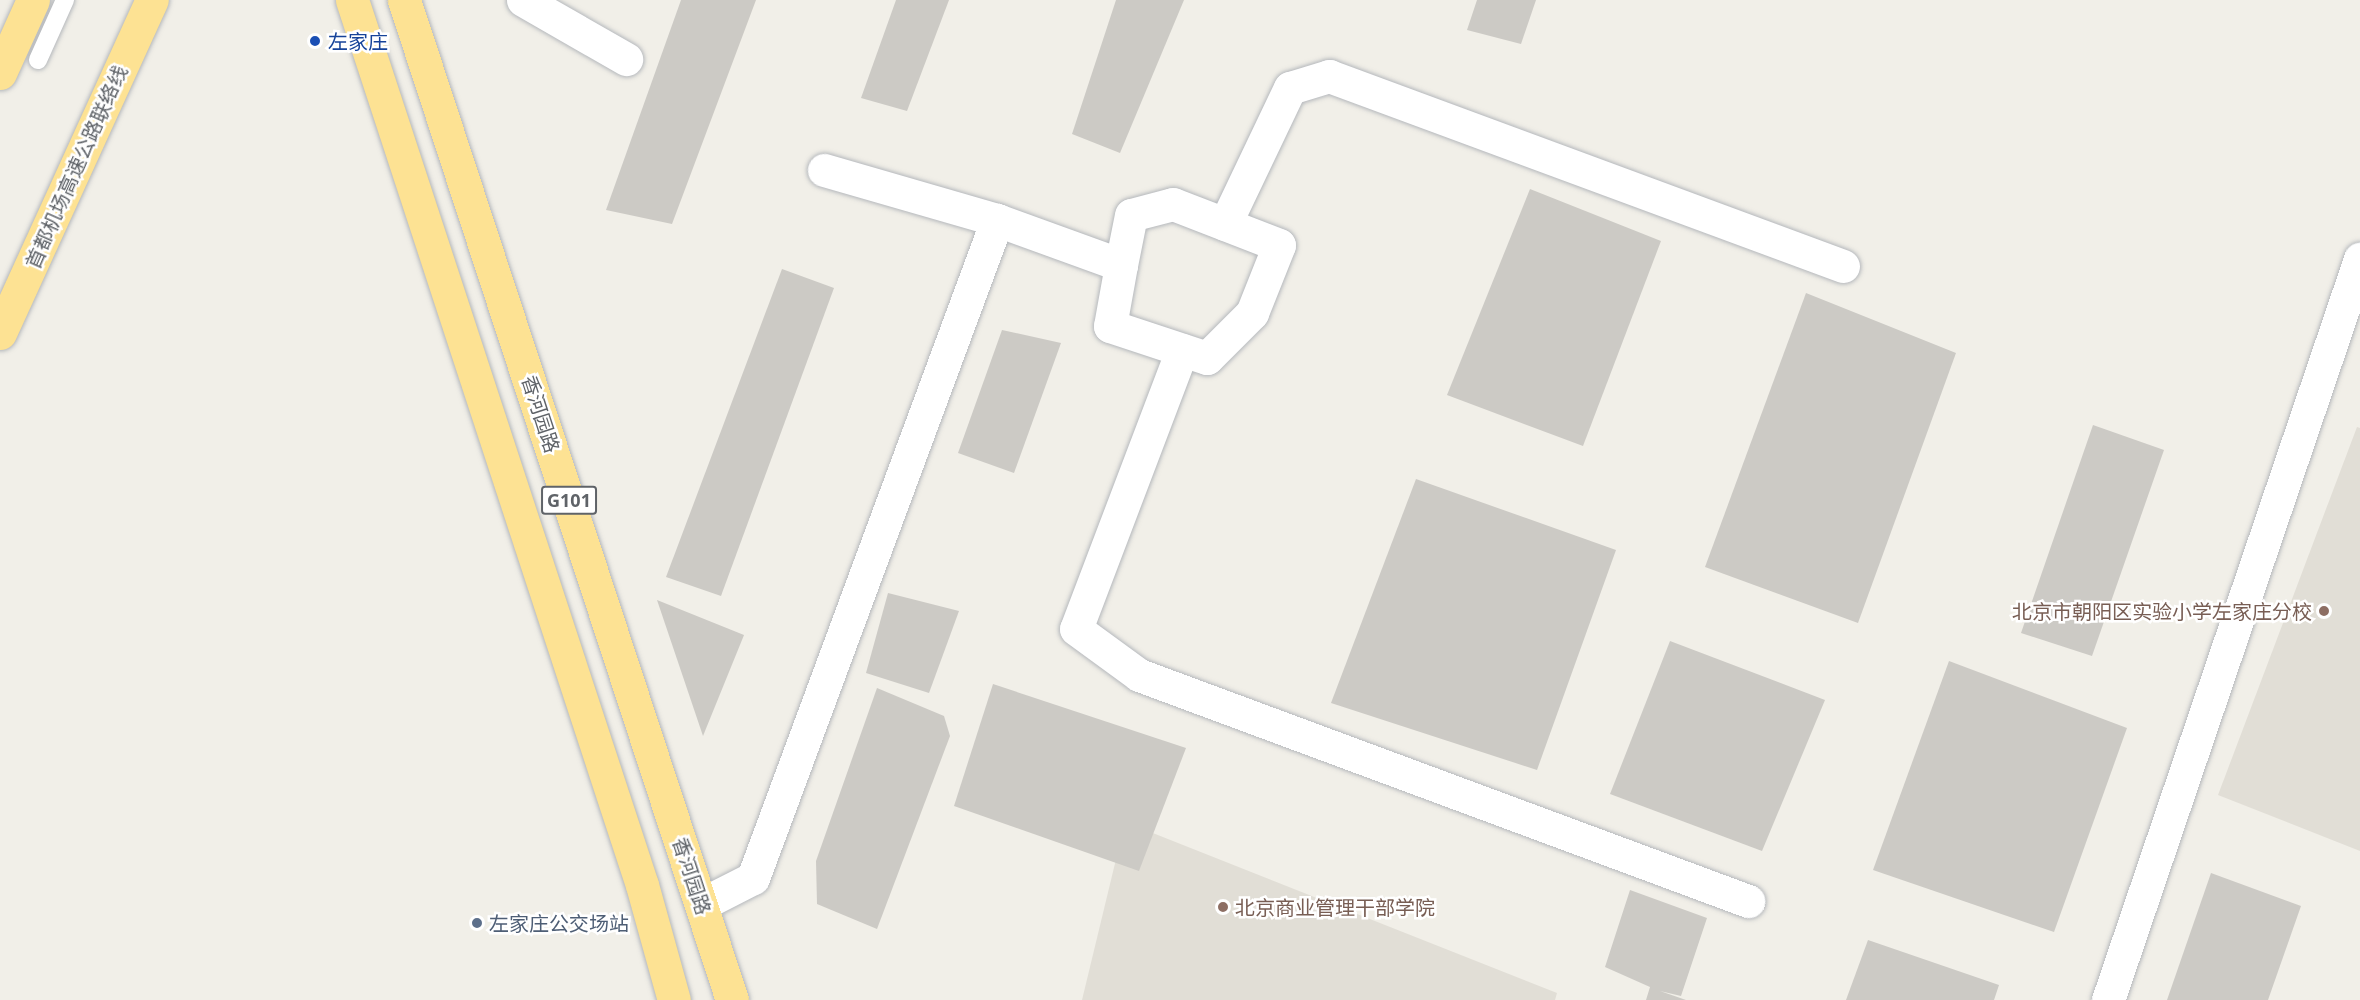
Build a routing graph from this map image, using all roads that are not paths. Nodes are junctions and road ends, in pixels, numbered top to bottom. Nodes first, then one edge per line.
1 (33, 0) edge
2 (64, 0) edge
3 (152, 0) edge
4 (352, 0) edge
5 (404, 0) edge
6 (523, 0) edge
7 (626, 59) dead end
8 (38, 60) dead end
9 (0, 73) edge
10 (824, 170) dead end
11 (997, 220) junction
12 (1225, 224) junction
13 (2360, 259) edge
14 (1121, 265) junction
15 (1843, 266) dead end
16 (0, 333) edge
17 (1182, 350) junction
18 (1748, 901) dead end
19 (702, 904) junction
20 (674, 1000) edge
21 (732, 1000) edge
22 (2108, 1000) edge

1 - 9 highway
2 - 8 lane
3 - 16 highway, 首都机场高速公路联络线
4 - 20 highway, G101
5 - 19 highway, 香河园路 / G101
6 - 7 street
10 - 11 street
11 - 14 street
11 - 19 street
12 - 14 street
12 - 15 street
12 - 17 street
13 - 22 street
14 - 17 street
17 - 18 street
19 - 21 highway, 香河园路 / G101

